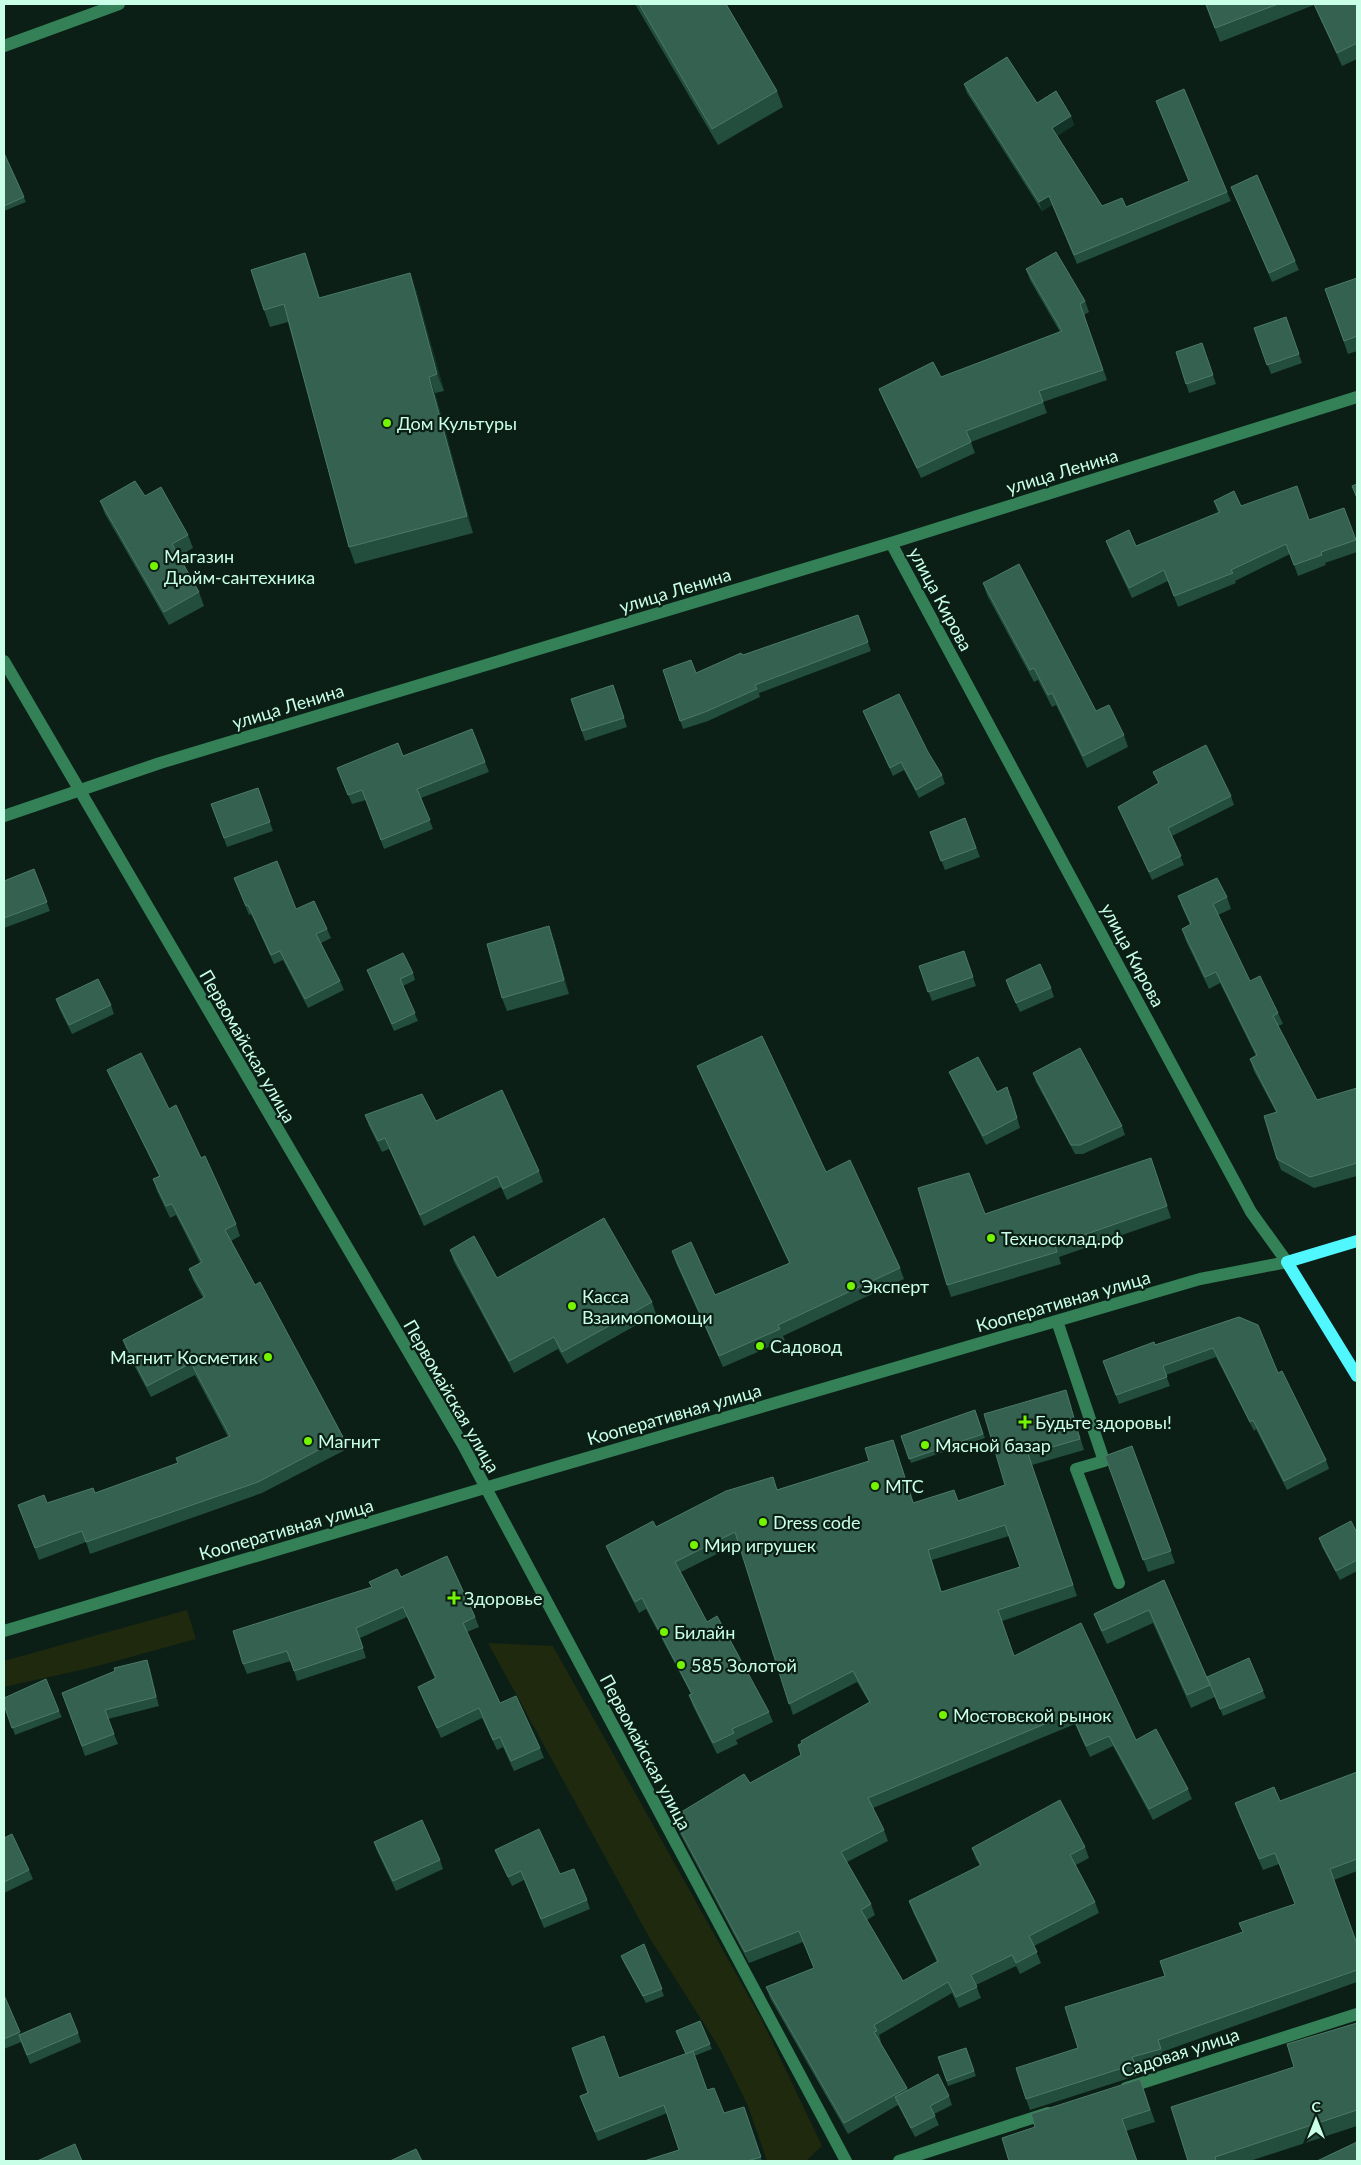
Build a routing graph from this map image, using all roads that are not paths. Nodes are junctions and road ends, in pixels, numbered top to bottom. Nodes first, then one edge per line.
1 (119, 4) edge
2 (4, 46) edge
3 (1357, 397) edge
4 (891, 543) junction
5 (4, 661) edge
6 (78, 790) junction
7 (4, 816) edge
8 (1357, 1241) edge
9 (1287, 1262) junction
10 (1057, 1321) junction
11 (1357, 1376) edge
12 (485, 1489) junction
13 (1118, 1583) dead end
14 (4, 1631) edge
15 (1357, 2014) edge
16 (1112, 2092) edge
17 (1056, 2111) edge
18 (846, 2161) edge
19 (899, 2161) edge

1 - 2 street
3 - 4 street, улица Ленина
4 - 6 street, улица Ленина
4 - 9 street, улица Кирова
5 - 6 street, Первомайская улица
6 - 7 street, улица Ленина
6 - 12 street, Первомайская улица
8 - 9 main road, Кооперативная улица
9 - 10 street, Кооперативная улица
9 - 11 main road, улица Кирова
10 - 12 street, Кооперативная улица
10 - 13 street
12 - 14 street, Кооперативная улица
12 - 18 street, Первомайская улица
15 - 16 street, Садовая улица
17 - 19 street

